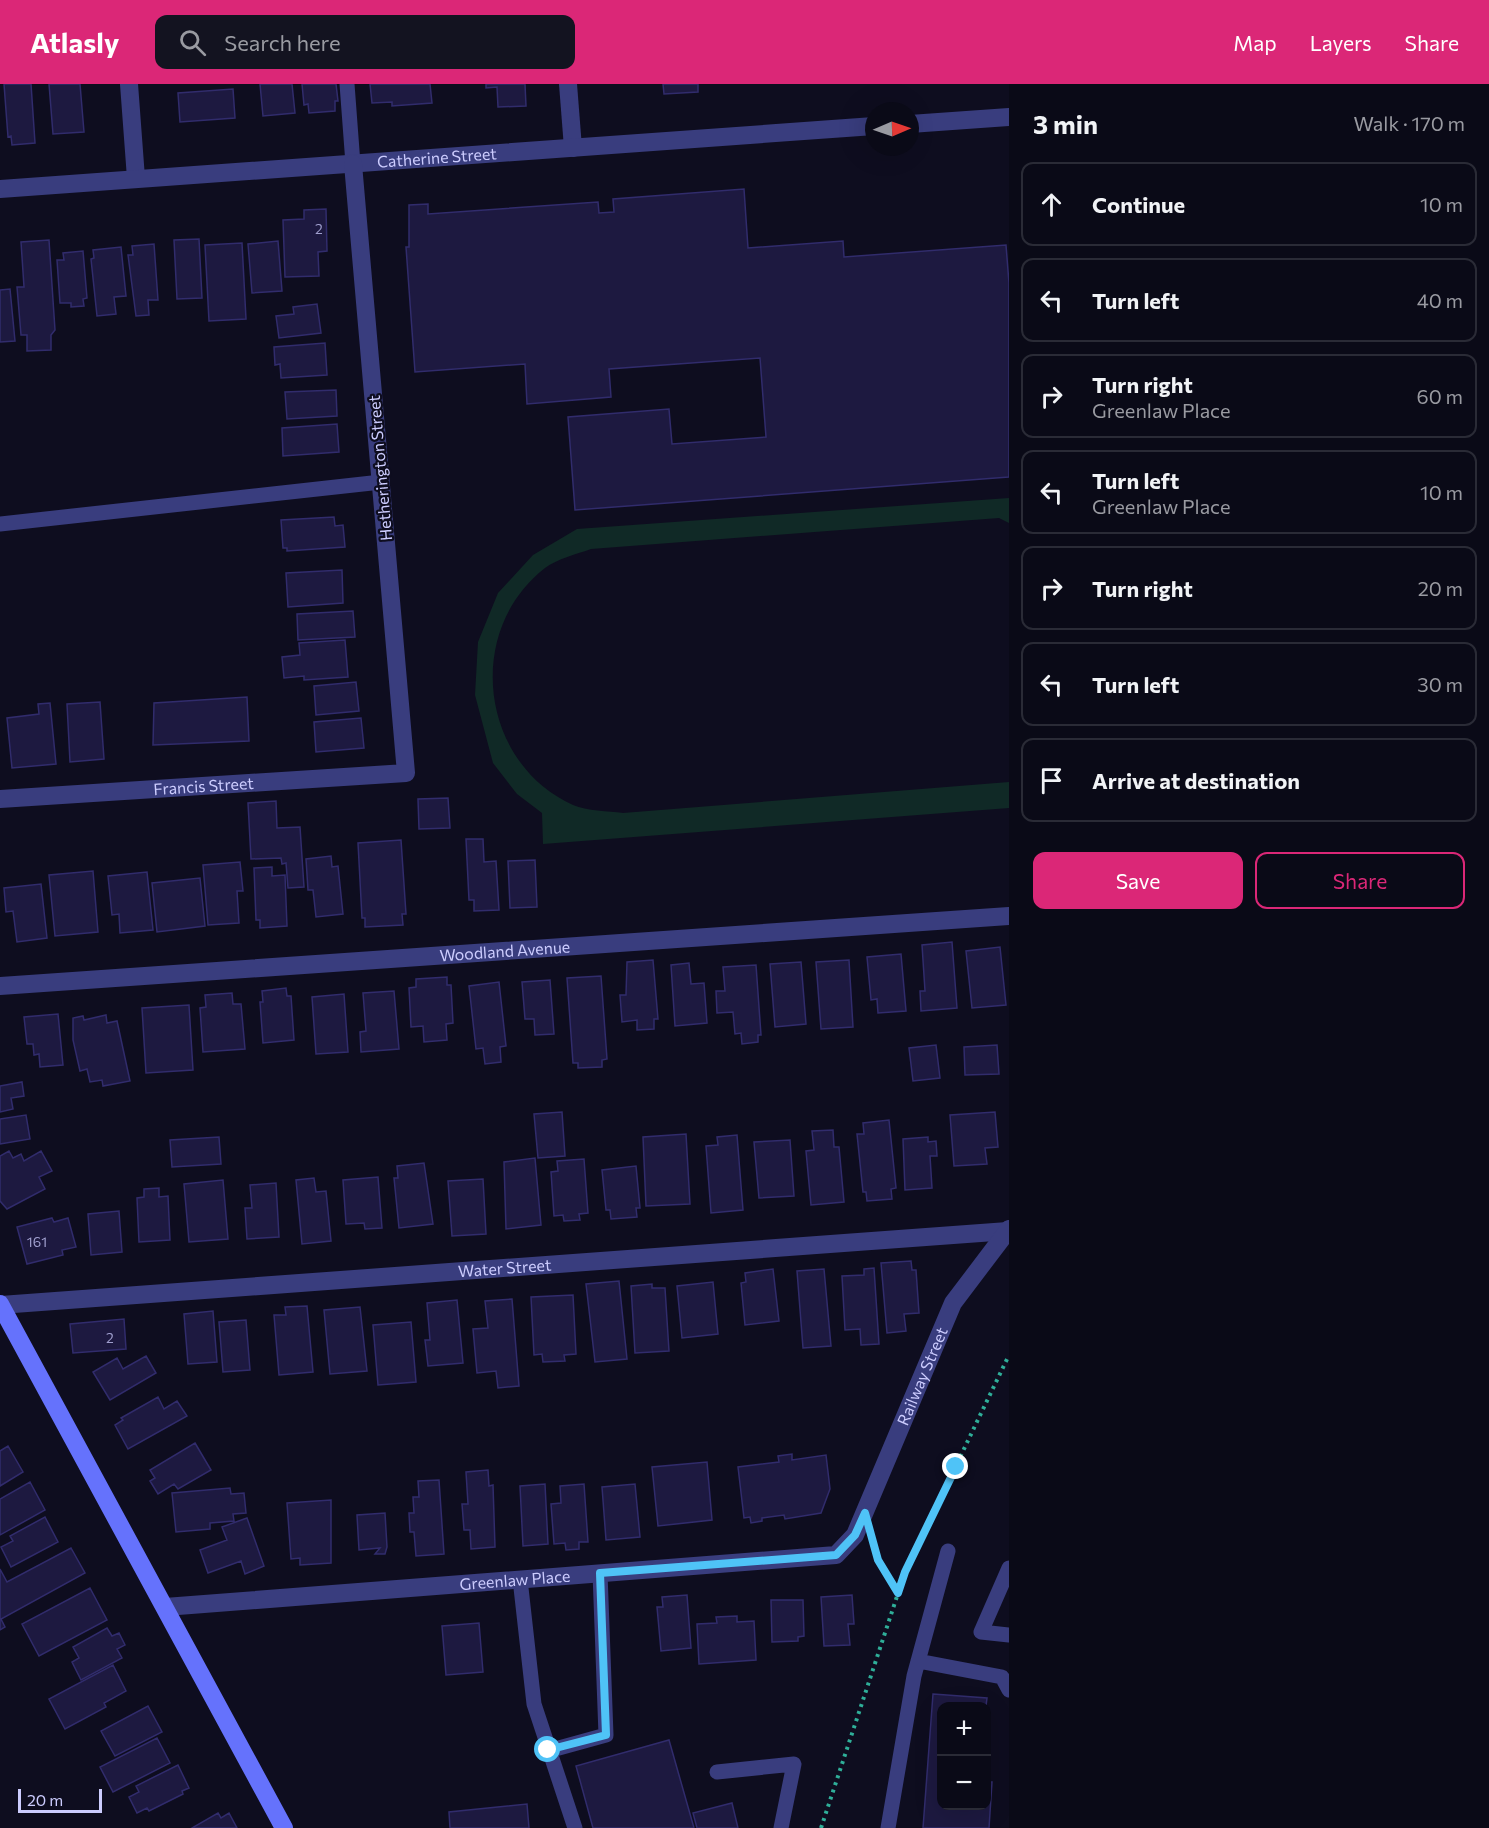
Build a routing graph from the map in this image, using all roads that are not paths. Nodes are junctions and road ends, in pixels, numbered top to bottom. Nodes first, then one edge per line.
1 (129, 84) edge
2 (347, 84) edge
3 (568, 84) edge
4 (1009, 117) edge
5 (919, 123) edge
6 (865, 127) edge
7 (573, 148) junction
8 (353, 164) junction
9 (136, 178) junction
10 (0, 189) edge
11 (381, 482) junction
12 (0, 524) edge
13 (406, 773) joint
14 (0, 799) edge
15 (1009, 916) edge
16 (0, 986) edge
17 (1008, 1230) edge
18 (0, 1304) edge
19 (855, 1535) joint
20 (948, 1551) dead end
21 (1009, 1568) edge
22 (600, 1573) junction
23 (520, 1580) junction
24 (165, 1607) junction
25 (1009, 1635) edge
26 (918, 1661) junction
27 (1009, 1690) edge
28 (548, 1750) junction
29 (717, 1772) dead end
30 (284, 1828) edge
31 (575, 1828) edge
32 (781, 1828) edge
33 (888, 1828) edge

1 - 9 street
2 - 8 lane
3 - 7 street
4 - 5 street
6 - 7 street, Catherine Street
7 - 8 street, Catherine Street
8 - 9 street, Catherine Street
8 - 11 street, Hetherington Street
9 - 10 street, Catherine Street
11 - 12 lane
11 - 13 street, Hetherington Street
13 - 14 street, Francis Street
15 - 16 street, Woodland Avenue
17 - 18 street, Water Street
17 - 19 street, Railway Street
18 - 24 main road
19 - 22 street, Greenlaw Place
20 - 26 lane
21 - 25 lane
22 - 23 street, Greenlaw Place
22 - 28 lane
23 - 24 street, Greenlaw Place
23 - 28 lane
24 - 30 main road
26 - 27 lane
26 - 33 lane
28 - 31 lane
29 - 32 lane

